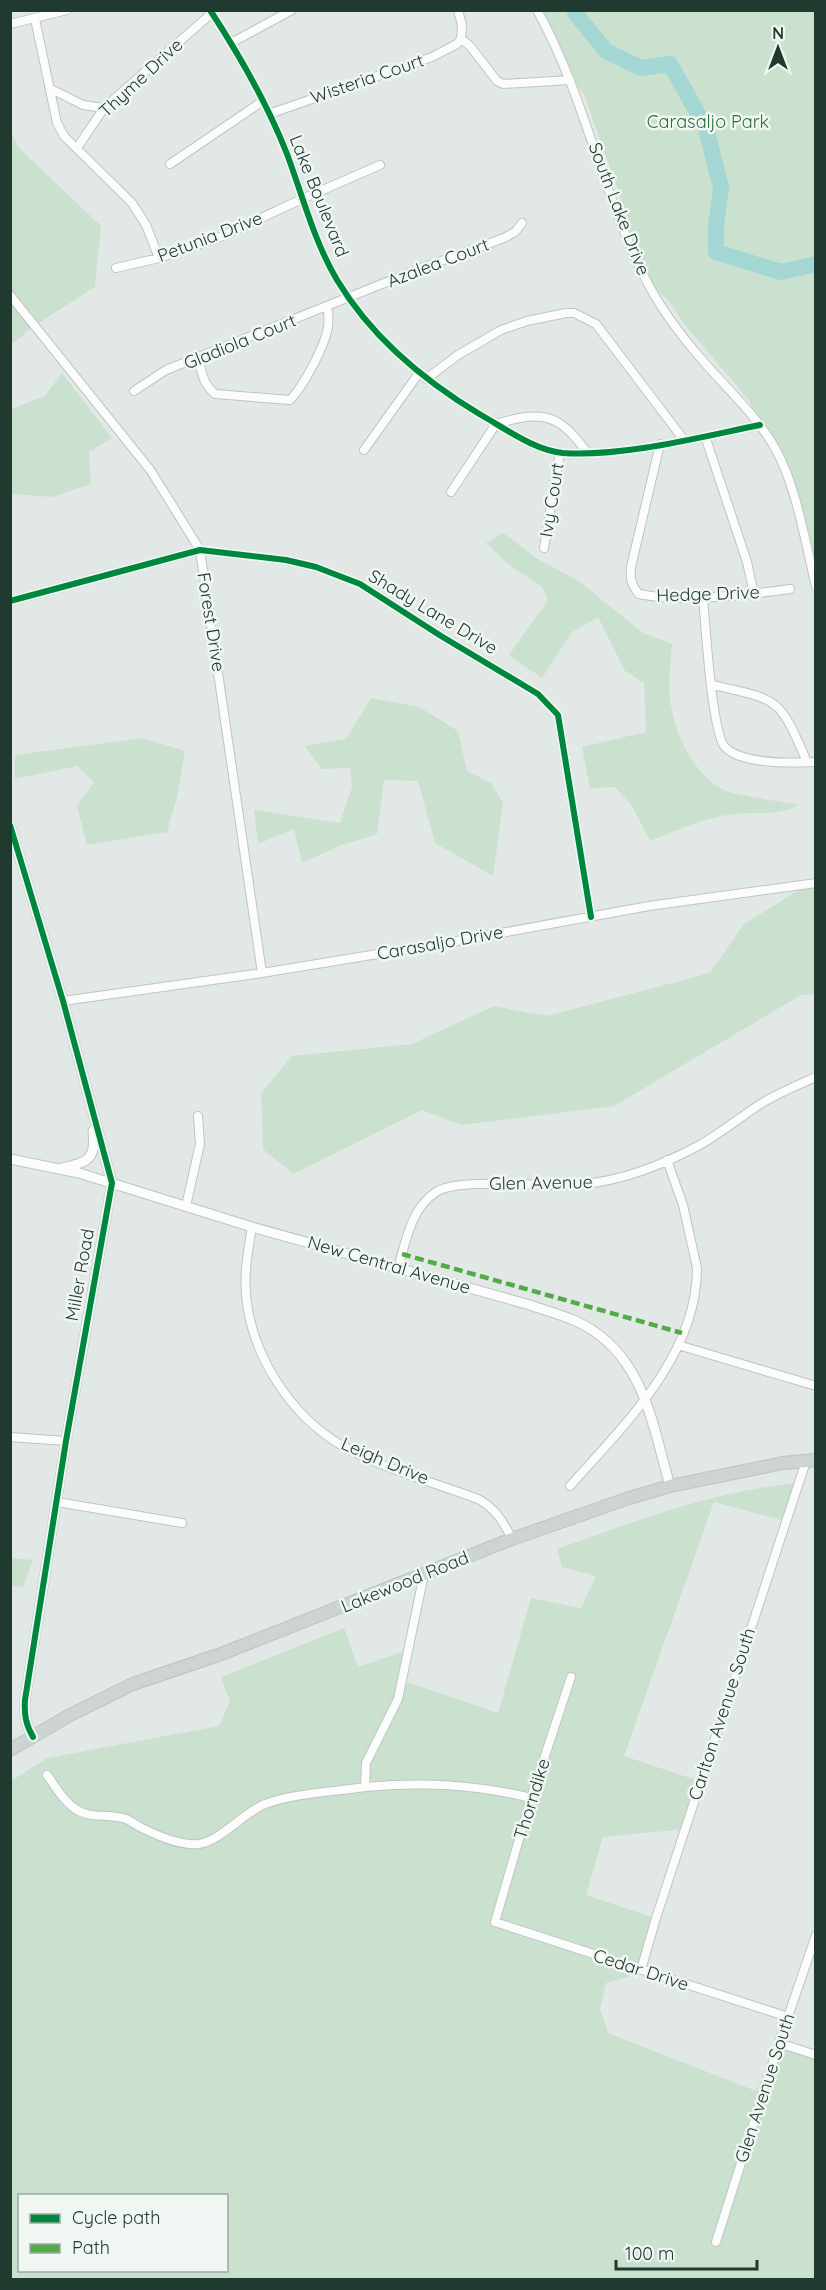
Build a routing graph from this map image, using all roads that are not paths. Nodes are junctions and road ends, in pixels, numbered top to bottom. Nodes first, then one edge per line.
1 (67, 10) edge
2 (292, 10) edge
3 (458, 10) edge
4 (537, 10) edge
5 (211, 12) edge
6 (35, 19) junction
7 (10, 24) edge
8 (461, 39) junction
9 (231, 43) junction
10 (570, 80) junction
11 (51, 89) junction
12 (263, 101) junction
13 (104, 108) junction
14 (269, 114) junction
15 (77, 148) junction
16 (170, 164) dead end
17 (380, 165) dead end
18 (302, 199) junction
19 (522, 223) dead end
20 (159, 258) junction
21 (116, 268) dead end
22 (10, 295) edge
23 (350, 298) junction
24 (328, 307) junction
25 (198, 358) junction
26 (422, 376) junction
27 (134, 391) dead end
28 (496, 424) junction
29 (760, 425) junction
30 (705, 436) junction
31 (684, 440) junction
32 (660, 444) junction
33 (364, 450) dead end
34 (560, 452) junction
35 (588, 454) junction
36 (451, 492) dead end
37 (544, 548) dead end
38 (200, 549) junction
39 (816, 586) edge
40 (790, 589) dead end
41 (754, 594) junction
42 (703, 596) junction
43 (10, 601) edge
44 (712, 685) junction
45 (811, 762) edge
46 (10, 825) edge
47 (816, 883) edge
48 (591, 917) junction
49 (262, 973) junction
50 (63, 1001) junction
51 (816, 1077) edge
52 (92, 1107) junction
53 (198, 1116) dead end
54 (10, 1159) edge
55 (666, 1160) junction
56 (60, 1168) junction
57 (112, 1183) junction
58 (186, 1206) junction
59 (252, 1227) junction
60 (398, 1268) junction
61 (678, 1345) junction
62 (816, 1386) edge
63 (645, 1400) junction
64 (10, 1437) edge
65 (66, 1441) junction
66 (811, 1460) edge
67 (570, 1485) dead end
68 (670, 1486) junction
69 (57, 1502) junction
70 (182, 1523) dead end
71 (512, 1539) junction
72 (424, 1574) junction
73 (571, 1677) dead end
74 (33, 1737) junction
75 (10, 1750) edge
76 (47, 1775) dead end
77 (365, 1787) junction
78 (531, 1798) junction
79 (495, 1922) joint
80 (816, 1935) edge
81 (641, 1970) junction
82 (788, 2017) junction
83 (779, 2043) junction
84 (816, 2055) edge
85 (716, 2242) dead end

1 - 6 street
2 - 9 street
3 - 8 street
4 - 10 street, South Lake Drive
5 - 9 street, Lake Boulevard
5 - 13 street, Thyme Drive
6 - 7 street
6 - 11 street
8 - 10 street
8 - 14 street, Wisteria Court
9 - 12 street, Lake Boulevard
10 - 29 street, South Lake Drive
11 - 13 street
11 - 15 street
12 - 14 street, Lake Boulevard
12 - 16 street
13 - 15 street, Thyme Drive
14 - 18 street, Lake Boulevard
15 - 20 street
17 - 18 street, Petunia Drive
18 - 20 street, Petunia Drive
18 - 23 street, Lake Boulevard
19 - 23 street, Azalea Court
20 - 21 street, Petunia Drive
22 - 38 street, Forest Drive
23 - 24 street, Gladiola Court
23 - 26 street, Lake Boulevard
24 - 25 street, Gladiola Court
24 - 25 street
25 - 27 street, Gladiola Court
26 - 28 street, Lake Boulevard
26 - 31 street
26 - 33 street
28 - 34 street, Lake Boulevard
28 - 35 street
28 - 36 street
29 - 30 street, Lake Boulevard
29 - 39 street, South Lake Drive
30 - 31 street, Lake Boulevard
30 - 41 street
31 - 32 street, Lake Boulevard
32 - 35 street, Lake Boulevard
32 - 42 street, Hedge Drive
34 - 35 street, Lake Boulevard
34 - 37 street, Ivy Court
38 - 43 street, Shady Lane Drive
38 - 48 street, Shady Lane Drive
38 - 49 street, Forest Drive
40 - 41 street, Hedge Drive
41 - 42 street, Hedge Drive
42 - 44 street
44 - 45 street
44 - 45 street
46 - 50 street, Miller Road
47 - 48 street, Carasaljo Drive
48 - 49 street, Carasaljo Drive
49 - 50 street, Carasaljo Drive
50 - 52 street, Miller Road
51 - 55 street, Glen Avenue
52 - 56 street
52 - 57 street, Miller Road
53 - 58 street
54 - 56 street, New Central Avenue
55 - 60 street, Glen Avenue
55 - 61 street
56 - 57 street, New Central Avenue
57 - 58 street, New Central Avenue
57 - 65 street, Miller Road
58 - 59 street, New Central Avenue
59 - 60 street, New Central Avenue
59 - 71 street, Leigh Drive
60 - 63 street, New Central Avenue
61 - 62 street
61 - 63 street
63 - 67 street
63 - 68 street, New Central Avenue
64 - 65 street
65 - 69 street, Miller Road
66 - 68 main road, Lakewood Road
66 - 81 street, Carlton Avenue South
68 - 71 main road, Lakewood Road
69 - 70 street
69 - 74 street, Miller Road
71 - 72 main road, Lakewood Road
72 - 74 main road, Lakewood Road
72 - 77 street
73 - 78 street, Thorndike
74 - 75 main road, Lakewood Road
76 - 77 street
77 - 78 street
78 - 79 street, Thorndike
79 - 81 street, Cedar Drive
80 - 82 street, Glen Avenue South
81 - 82 street, Cedar Drive
82 - 83 street, Glen Avenue South
83 - 84 street
83 - 85 street, Glen Avenue South

